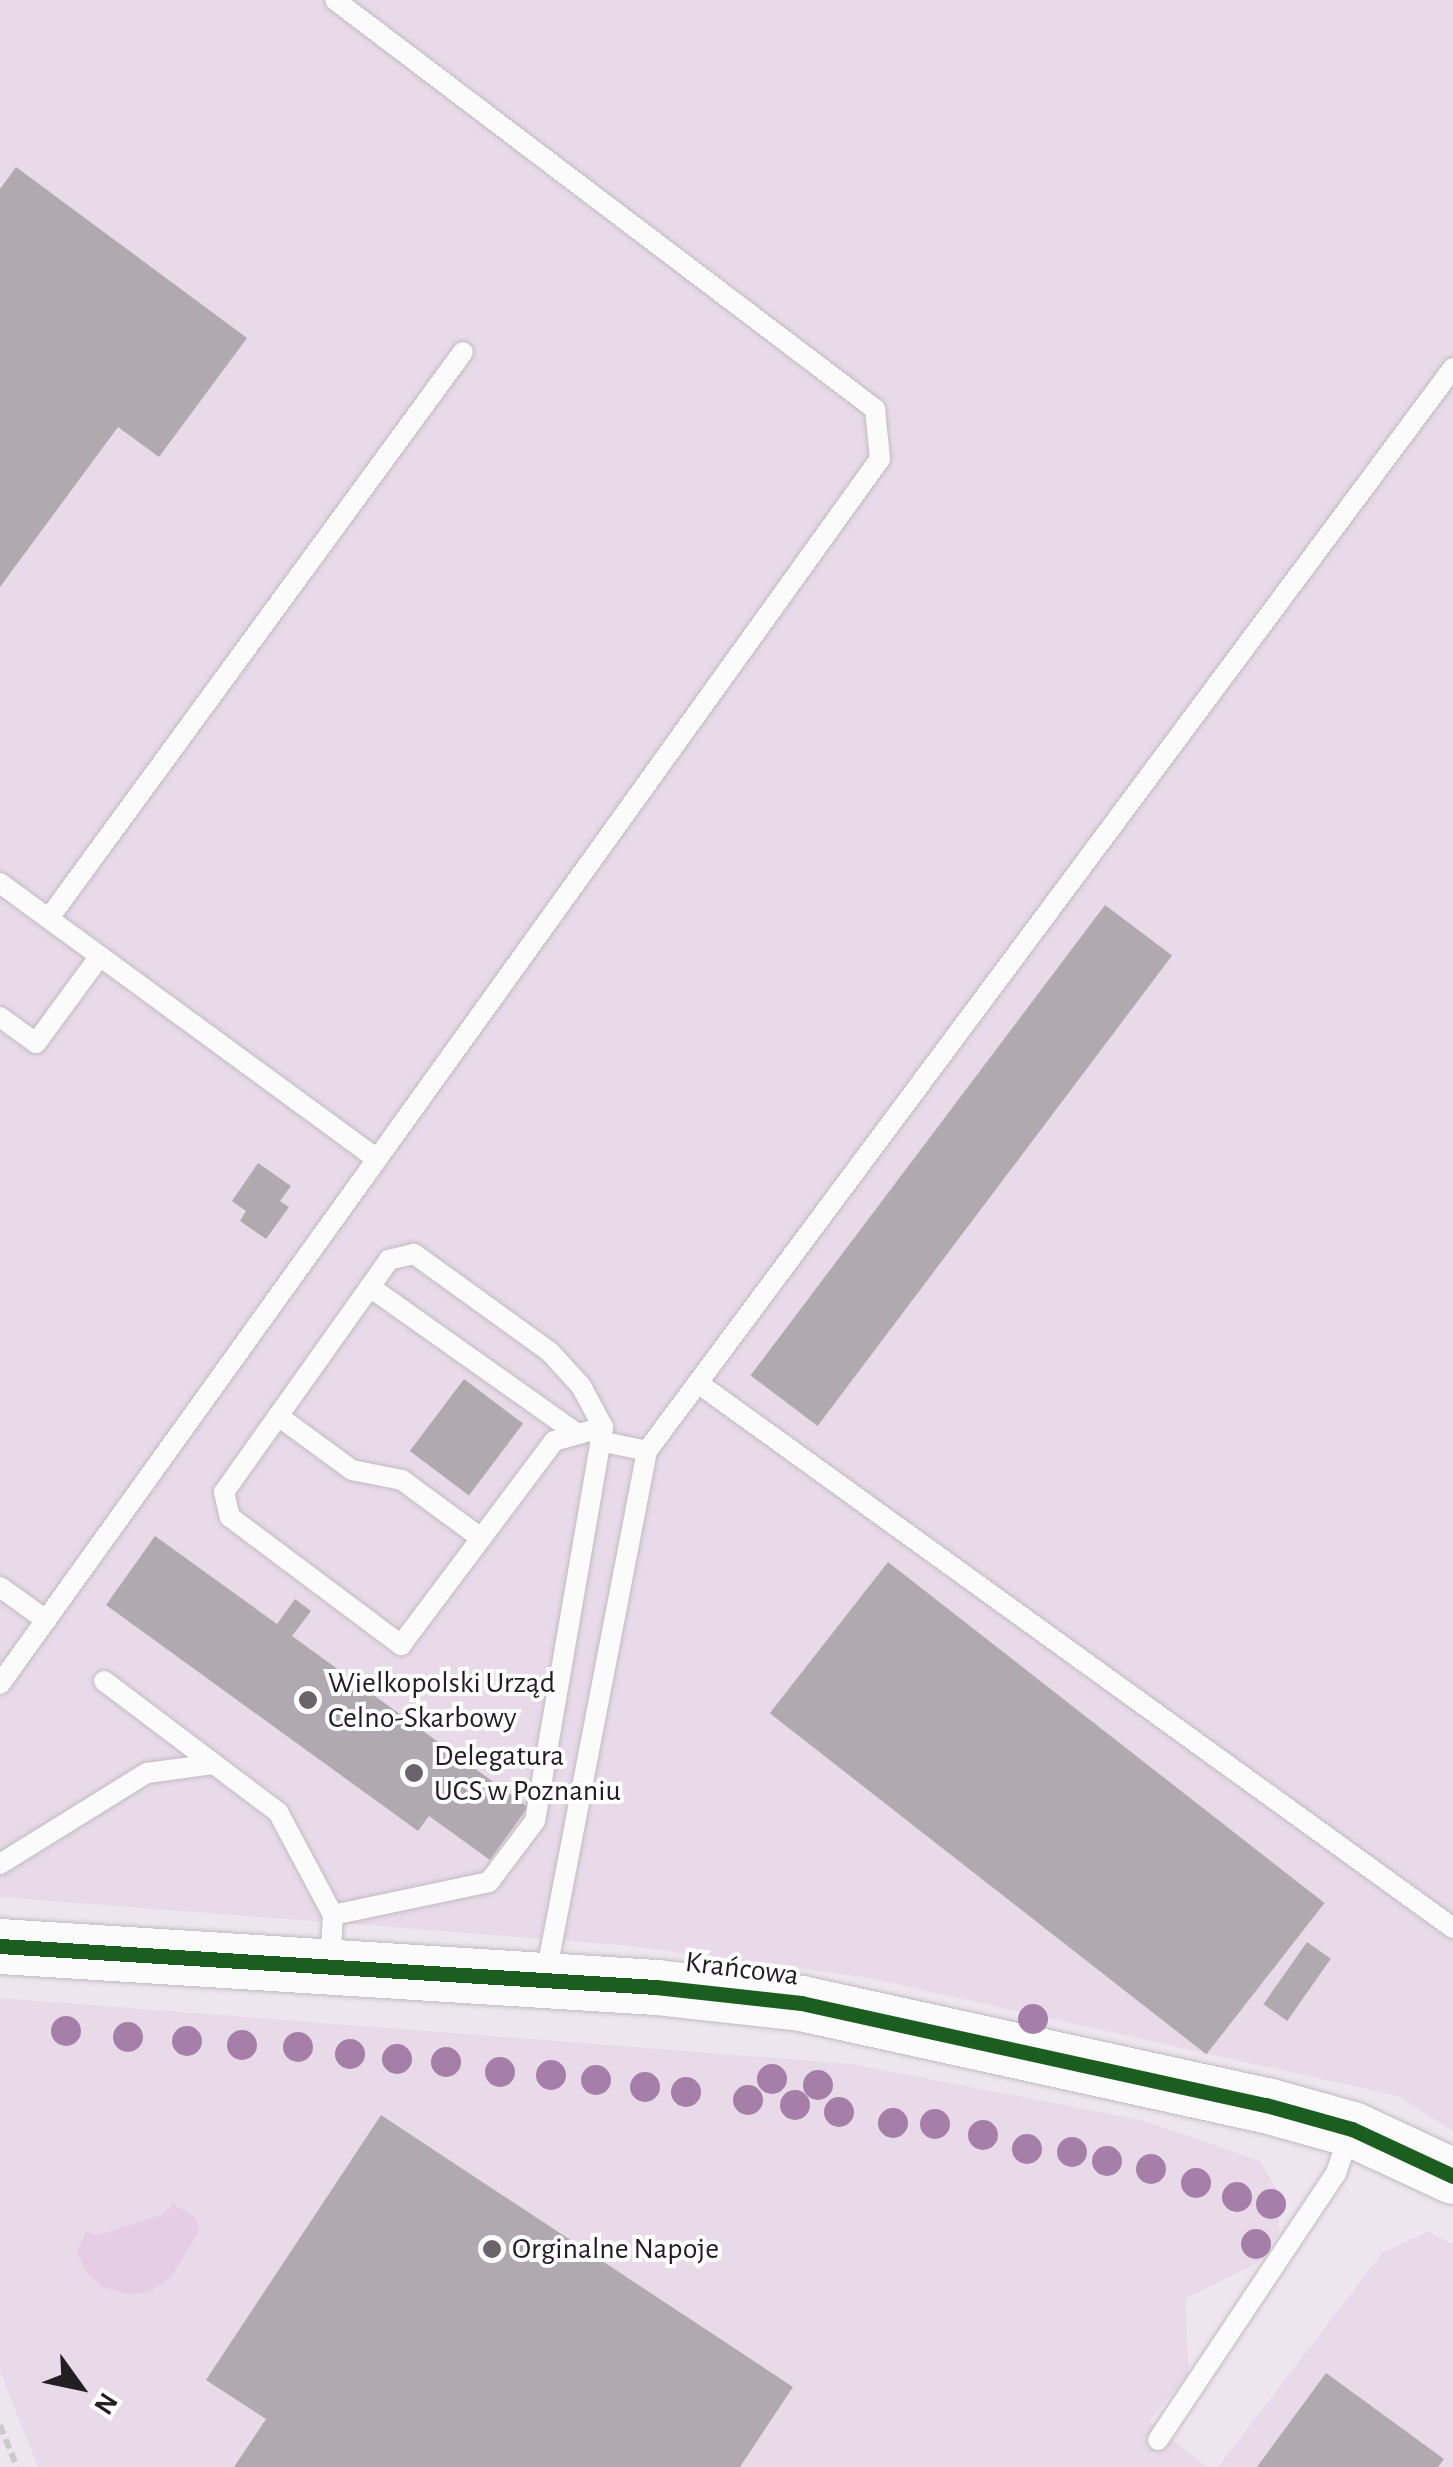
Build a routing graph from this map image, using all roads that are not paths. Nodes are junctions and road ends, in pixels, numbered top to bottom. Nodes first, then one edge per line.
1 (335, 0) edge
2 (463, 352) dead end
3 (1453, 368) edge
4 (0, 883) edge
5 (48, 918) junction
6 (100, 956) junction
7 (0, 1017) edge
8 (377, 1160) junction
9 (370, 1287) junction
10 (698, 1383) junction
11 (278, 1416) junction
12 (578, 1434) junction
13 (601, 1434) junction
14 (647, 1452) junction
15 (481, 1538) junction
16 (0, 1587) edge
17 (46, 1620) junction
18 (104, 1681) dead end
19 (0, 1684) edge
20 (214, 1764) junction
21 (0, 1864) edge
22 (332, 1915) junction
23 (1453, 1928) edge
24 (0, 1946) edge
25 (330, 1969) junction
26 (544, 1981) junction
27 (1352, 2128) junction
28 (1453, 2176) edge
29 (1158, 2440) dead end

1 - 8 lane
2 - 5 lane
3 - 10 lane
4 - 5 lane
5 - 6 lane
6 - 7 lane
6 - 8 lane
8 - 17 lane
9 - 11 lane
9 - 12 lane
9 - 13 lane
10 - 14 lane
10 - 23 lane
11 - 15 lane
11 - 15 lane
12 - 13 lane
12 - 15 lane
13 - 14 lane
13 - 22 lane
14 - 26 lane
16 - 17 lane
17 - 19 lane
18 - 20 lane
20 - 21 lane
20 - 22 lane
22 - 25 lane
24 - 25 street, Krańcowa
25 - 26 street, Krańcowa
26 - 27 street, Krańcowa
27 - 28 street, Krańcowa
27 - 29 lane

